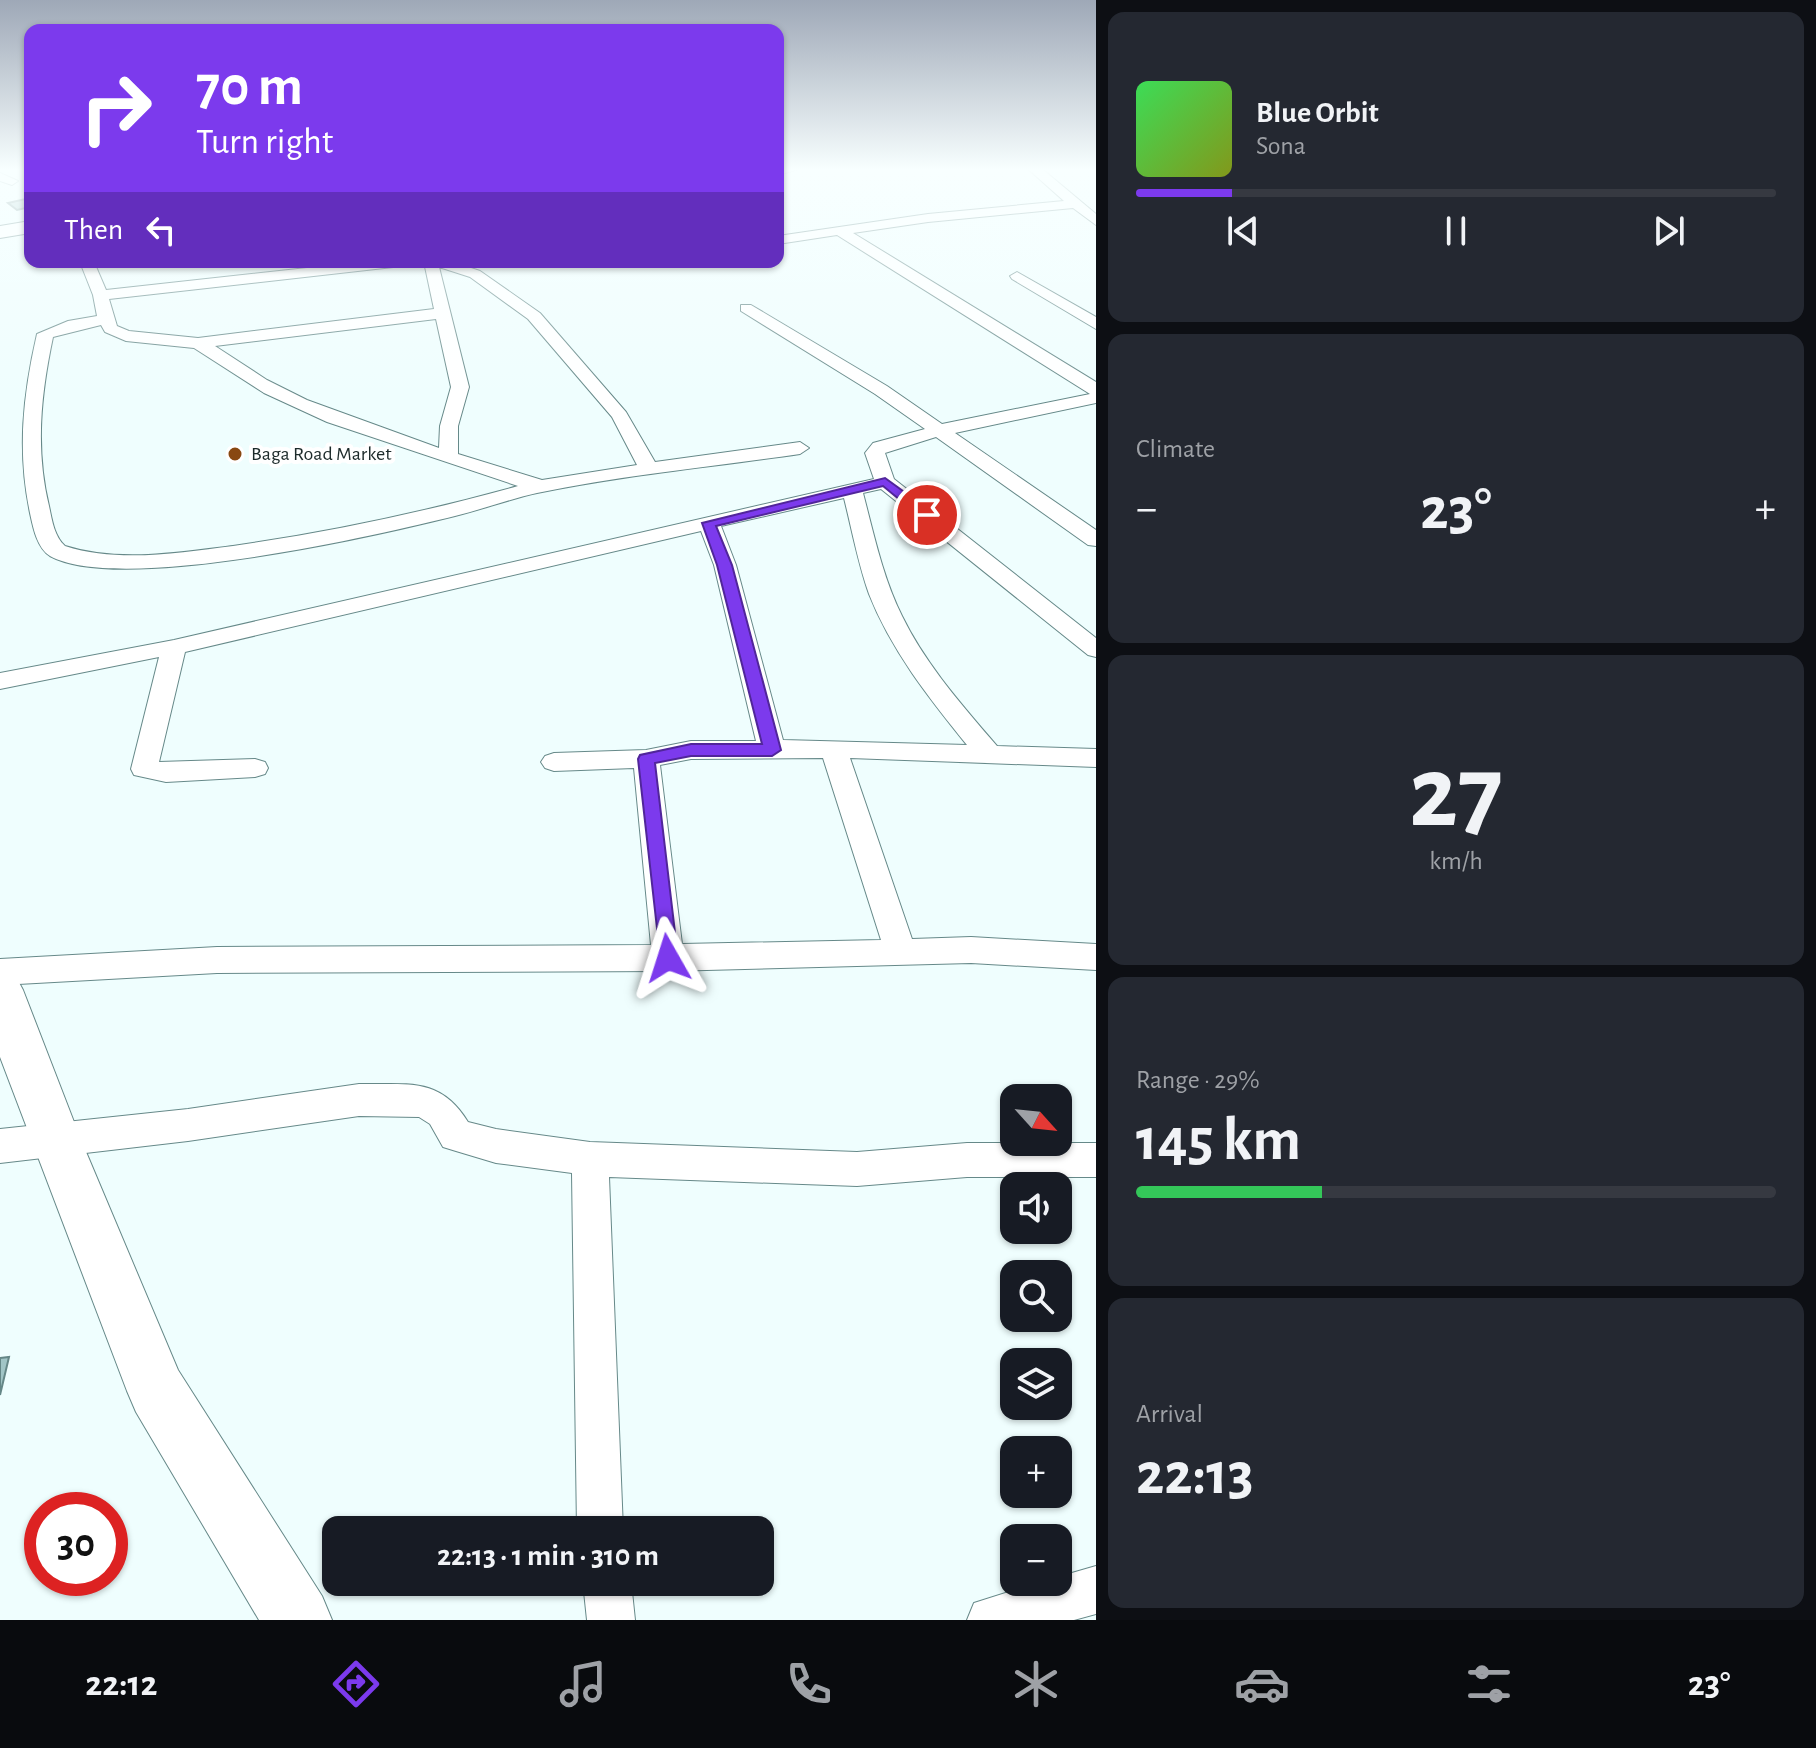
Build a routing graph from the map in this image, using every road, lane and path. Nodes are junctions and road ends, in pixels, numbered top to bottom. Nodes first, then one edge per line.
1 (860, 244) edge
2 (90, 268) edge
3 (347, 268) edge
4 (432, 268) edge
5 (457, 268) edge
6 (1017, 276) dead end
7 (101, 295) junction
8 (746, 308) dead end
9 (443, 313) junction
10 (106, 319) junction
11 (1096, 324) edge
12 (198, 343) junction
13 (1096, 390) edge
14 (1096, 398) edge
15 (941, 430) junction
16 (800, 448) dead end
17 (448, 456) junction
18 (649, 470) junction
19 (885, 482) junction
20 (540, 486) junction
21 (852, 490) junction
22 (709, 523) junction
23 (1096, 540) edge
24 (174, 647) junction
25 (1096, 650) edge
26 (0, 681) edge
27 (833, 749) junction
28 (772, 750) junction
29 (990, 755) junction
30 (1096, 758) edge
31 (646, 759) junction
32 (554, 762) dead end
33 (255, 768) dead end
34 (901, 952) junction
35 (1096, 957) edge
36 (668, 958) junction
37 (0, 972) edge
38 (0, 990) edge
39 (27, 1143) edge
40 (590, 1159) junction
41 (1096, 1160) edge
42 (600, 1516) edge
43 (1096, 1590) edge
44 (608, 1596) edge
45 (298, 1620) edge
46 (611, 1620) edge
47 (991, 1620) edge

1 - 13 street
2 - 7 street
3 - 7 street
4 - 9 street
5 - 18 street
6 - 11 street
7 - 10 street
8 - 15 street
9 - 12 street
9 - 17 street
10 - 12 street
10 - 20 street
12 - 17 street
14 - 15 street
15 - 19 street
15 - 23 street
16 - 18 street
17 - 20 street
18 - 20 street
19 - 21 street
19 - 25 street
21 - 22 street
21 - 29 street
22 - 24 street
22 - 28 street
24 - 26 street
24 - 33 street
27 - 28 street
27 - 29 street
27 - 34 street
28 - 31 street
29 - 30 street
31 - 32 street
31 - 36 street
34 - 35 street
34 - 36 street
36 - 37 street
38 - 39 street
39 - 40 street
39 - 45 street
40 - 41 street
40 - 42 street
43 - 47 street
44 - 46 street

